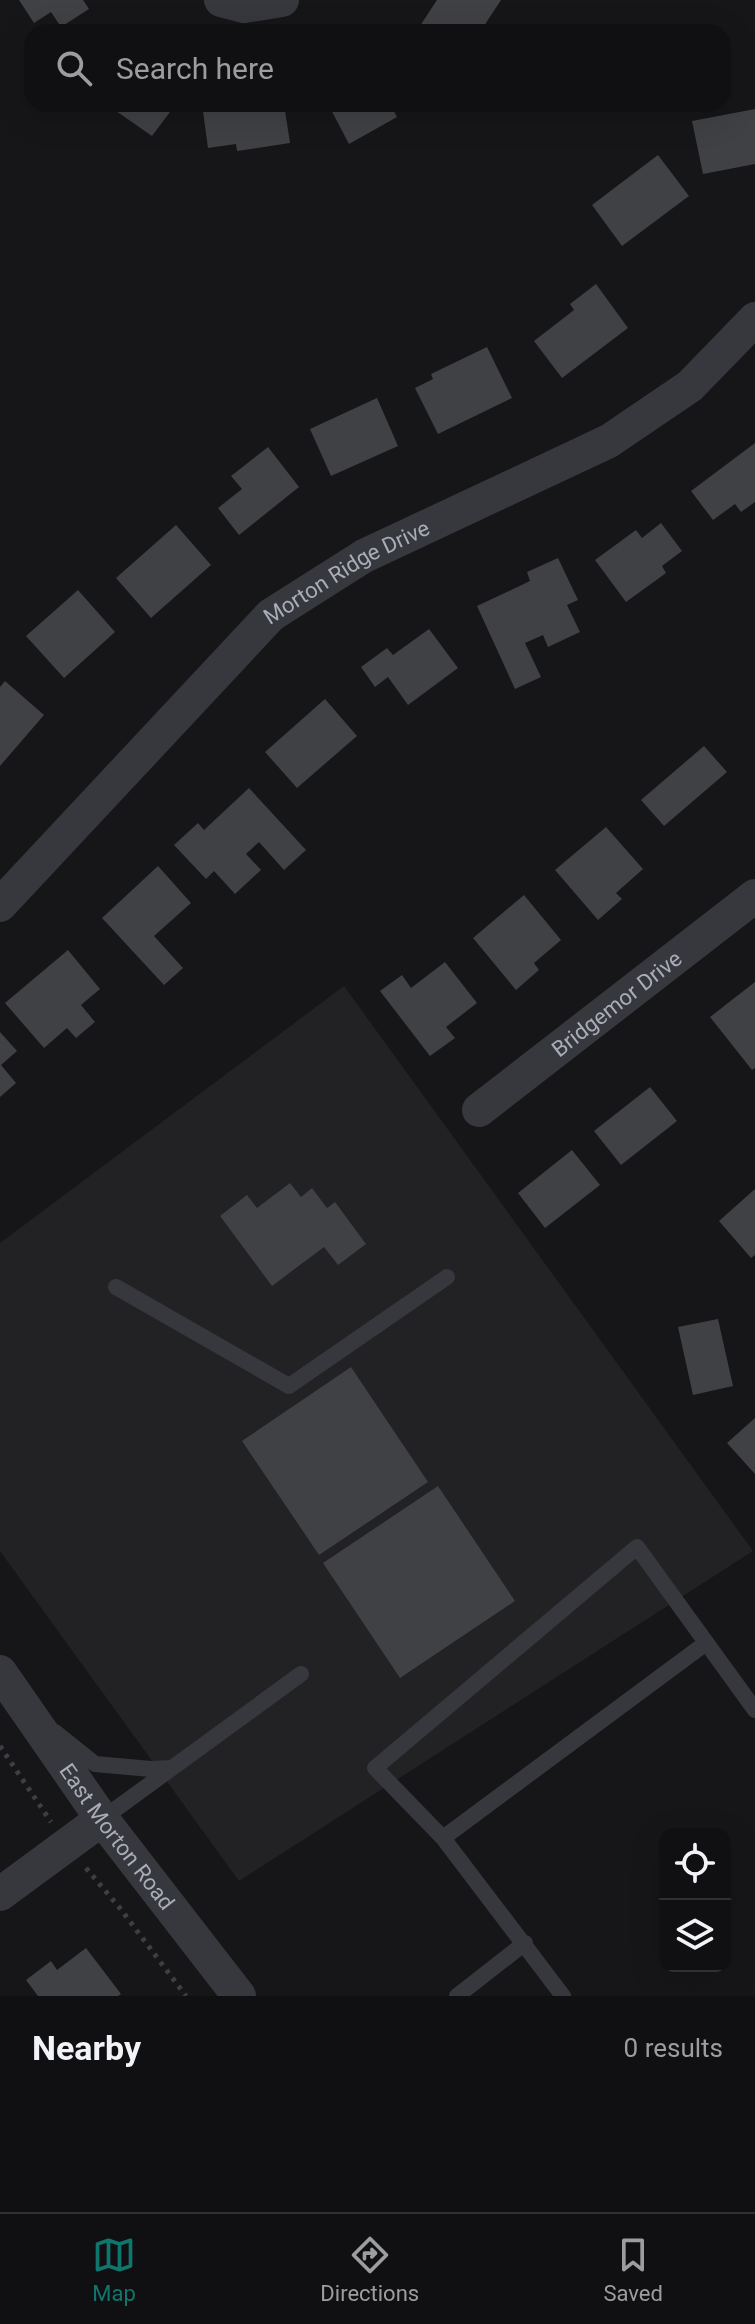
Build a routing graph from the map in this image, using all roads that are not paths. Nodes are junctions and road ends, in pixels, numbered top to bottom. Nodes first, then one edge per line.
1 (221, 0) edge
2 (282, 0) edge
3 (755, 319) edge
4 (755, 896) edge
5 (0, 905) edge
6 (479, 1110) dead end
7 (447, 1277) dead end
8 (116, 1287) dead end
9 (706, 1643) junction
10 (0, 1672) edge
11 (301, 1674) dead end
12 (25, 1709) junction
13 (755, 1710) edge
14 (172, 1768) junction
15 (102, 1819) junction
16 (443, 1838) junction
17 (0, 1894) edge
18 (525, 1943) junction
19 (239, 1996) edge
20 (457, 1996) edge
21 (563, 1996) edge

1 - 2 street
3 - 5 street, Morton Ridge Drive
4 - 6 street, Bridgemor Drive
7 - 8 lane
9 - 13 lane
9 - 16 lane
9 - 16 lane
10 - 12 street, East Morton Road
11 - 14 lane
12 - 14 lane
12 - 15 street, East Morton Road
14 - 15 lane
15 - 17 street
15 - 19 street, East Morton Road
16 - 18 lane
18 - 20 lane
18 - 21 lane

